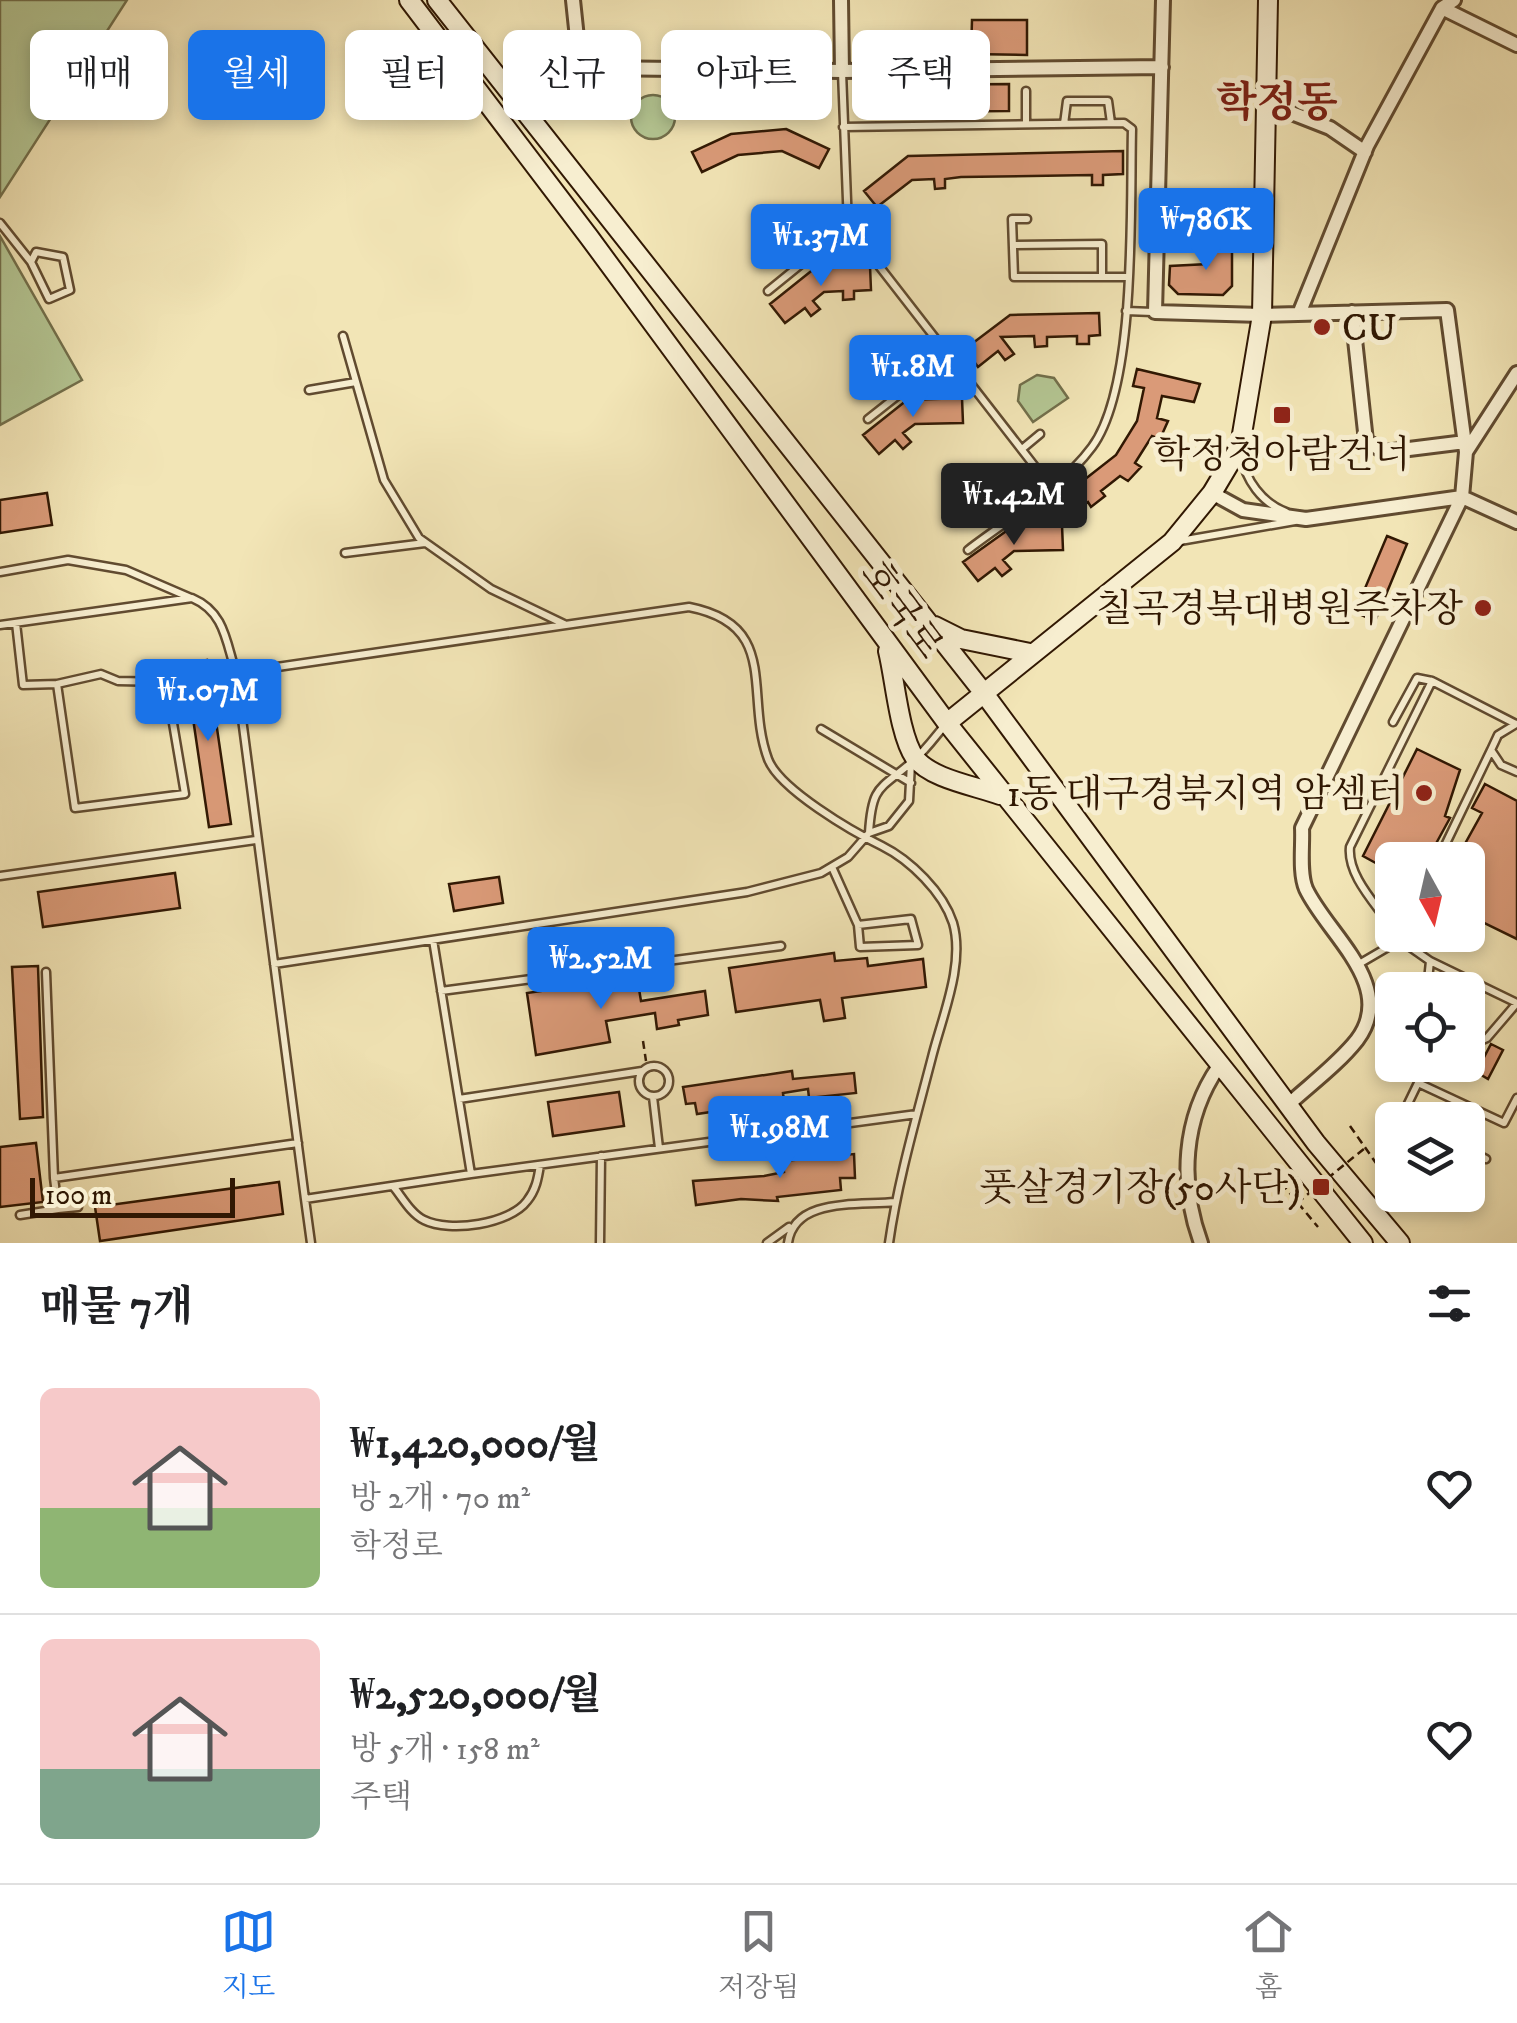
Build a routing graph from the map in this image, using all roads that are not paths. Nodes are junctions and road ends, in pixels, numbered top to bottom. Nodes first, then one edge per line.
1 (409, 0) edge
2 (437, 0) edge
3 (573, 0) edge
4 (841, 0) edge
5 (1162, 0) edge
6 (1268, 0) edge
7 (1448, 4) edge
8 (1517, 46) edge
9 (1162, 67) junction
10 (842, 71) junction
11 (1026, 91) dead end
12 (1266, 103) junction
13 (1111, 123) junction
14 (1026, 124) junction
15 (1064, 124) junction
16 (843, 126) junction
17 (1365, 152) junction
18 (1027, 218) dead end
19 (0, 223) edge
20 (848, 226) junction
21 (1013, 246) junction
22 (31, 262) junction
23 (1102, 277) junction
24 (1127, 277) junction
25 (768, 291) dead end
26 (1126, 311) junction
27 (1155, 312) junction
28 (1352, 312) junction
29 (1299, 314) junction
30 (1262, 315) junction
31 (343, 336) dead end
32 (949, 356) junction
33 (1517, 373) edge
34 (356, 382) junction
35 (309, 390) dead end
36 (868, 419) dead end
37 (1040, 434) dead end
38 (1240, 446) junction
39 (1466, 447) junction
40 (1022, 449) junction
41 (1050, 486) junction
42 (1212, 493) junction
43 (1462, 497) junction
44 (1306, 519) junction
45 (1517, 522) edge
46 (1172, 542) junction
47 (426, 543) junction
48 (968, 550) dead end
49 (345, 553) dead end
50 (0, 572) edge
51 (192, 598) junction
52 (915, 608) junction
53 (16, 623) junction
54 (0, 625) edge
55 (565, 625) junction
56 (886, 641) junction
57 (1030, 653) junction
58 (236, 672) junction
59 (1432, 681) junction
60 (57, 684) junction
61 (983, 692) junction
62 (1393, 722) dead end
63 (946, 724) junction
64 (1517, 724) edge
65 (821, 729) dead end
66 (1491, 750) junction
67 (913, 761) junction
68 (895, 772) junction
69 (1517, 772) edge
70 (912, 784) junction
71 (1005, 798) junction
72 (867, 835) junction
73 (256, 840) junction
74 (1447, 842) edge
75 (832, 866) junction
76 (0, 876) edge
77 (1375, 903) edge
78 (858, 926) junction
79 (433, 940) junction
80 (781, 946) dead end
81 (1376, 952) edge
82 (1419, 952) edge
83 (1430, 961) junction
84 (274, 964) junction
85 (1358, 964) junction
86 (46, 972) dead end
87 (1429, 972) edge
88 (441, 991) junction
89 (1517, 1003) edge
90 (1485, 1039) edge
91 (1219, 1066) junction
92 (644, 1069) junction
93 (653, 1097) junction
94 (1517, 1098) edge
95 (459, 1099) junction
96 (1409, 1102) edge
97 (1460, 1102) edge
98 (1289, 1104) junction
99 (1485, 1113) edge
100 (918, 1114) junction
101 (298, 1144) junction
102 (659, 1148) junction
103 (601, 1156) junction
104 (540, 1164) junction
105 (471, 1174) junction
106 (54, 1178) junction
107 (393, 1186) junction
108 (305, 1199) junction
109 (895, 1202) junction
110 (78, 1207) dead end
111 (58, 1209) junction
112 (20, 1214) dead end
113 (790, 1226) junction
114 (311, 1243) edge
115 (600, 1243) edge
116 (767, 1243) edge
117 (788, 1243) edge
118 (889, 1243) edge
119 (1201, 1243) edge
120 (1362, 1243) edge
121 (1400, 1243) edge

1 - 56 main road, 호국로
2 - 52 main road, 호국로
3 - 10 street
4 - 10 street
5 - 9 street
6 - 12 main road
7 - 8 street
7 - 17 street
9 - 10 street
9 - 27 street
10 - 16 lane
11 - 14 lane
12 - 17 street
12 - 30 main road
13 - 15 lane
13 - 15 lane
13 - 24 lane
14 - 15 lane
14 - 16 lane
16 - 20 lane
17 - 29 street
18 - 21 lane
19 - 22 lane
20 - 25 lane
20 - 32 lane
21 - 23 lane
21 - 23 lane
22 - 22 lane
23 - 24 lane
24 - 26 lane
26 - 27 lane
26 - 41 lane
27 - 30 street
28 - 29 street
28 - 39 street
28 - 39 street
29 - 30 street
30 - 38 main road
31 - 34 lane
32 - 36 lane
32 - 40 lane
33 - 39 street
34 - 35 lane
34 - 47 lane
37 - 40 lane
38 - 42 main road
38 - 44 lane
39 - 43 street
40 - 41 lane
41 - 48 lane
42 - 44 street
42 - 46 main road
43 - 44 street
43 - 45 street
43 - 85 street
44 - 46 lane
46 - 57 main road
47 - 49 lane
47 - 55 lane
50 - 51 lane
51 - 53 lane
51 - 58 lane
52 - 57 main road
52 - 61 main road, 호국로
53 - 54 lane
53 - 60 lane
55 - 58 lane
55 - 72 lane
56 - 63 main road, 호국로
56 - 67 main road
57 - 61 main road
58 - 73 lane
59 - 62 lane
59 - 64 lane
59 - 77 lane
60 - 60 lane
61 - 63 main road
61 - 98 main road, 호국로
63 - 67 lane
63 - 71 main road, 호국로
64 - 66 lane
65 - 68 lane
66 - 69 lane
66 - 74 lane
67 - 68 lane
67 - 70 lane
67 - 71 main road
68 - 70 lane
68 - 72 lane
70 - 72 lane
71 - 91 main road, 호국로
72 - 75 lane
72 - 100 lane
73 - 76 lane
73 - 84 lane
75 - 78 lane
75 - 79 lane
78 - 78 lane
79 - 84 lane
79 - 88 lane
80 - 88 lane
81 - 85 lane
82 - 83 lane
83 - 87 lane
83 - 89 lane
84 - 101 lane
85 - 98 street
86 - 106 lane
88 - 95 lane
89 - 90 lane
91 - 119 street
91 - 120 main road, 호국로
92 - 93 lane
92 - 93 lane
92 - 95 lane
93 - 102 lane
94 - 99 lane
95 - 105 lane
96 - 97 lane
98 - 121 main road, 호국로
100 - 102 lane
100 - 109 lane
101 - 106 lane
101 - 108 lane
102 - 103 lane
103 - 104 lane
103 - 115 lane
104 - 105 lane
104 - 107 lane
105 - 107 lane
106 - 111 lane
107 - 108 lane
108 - 114 lane
109 - 113 lane
109 - 118 lane
110 - 111 lane
111 - 112 lane
113 - 116 lane
113 - 117 lane

